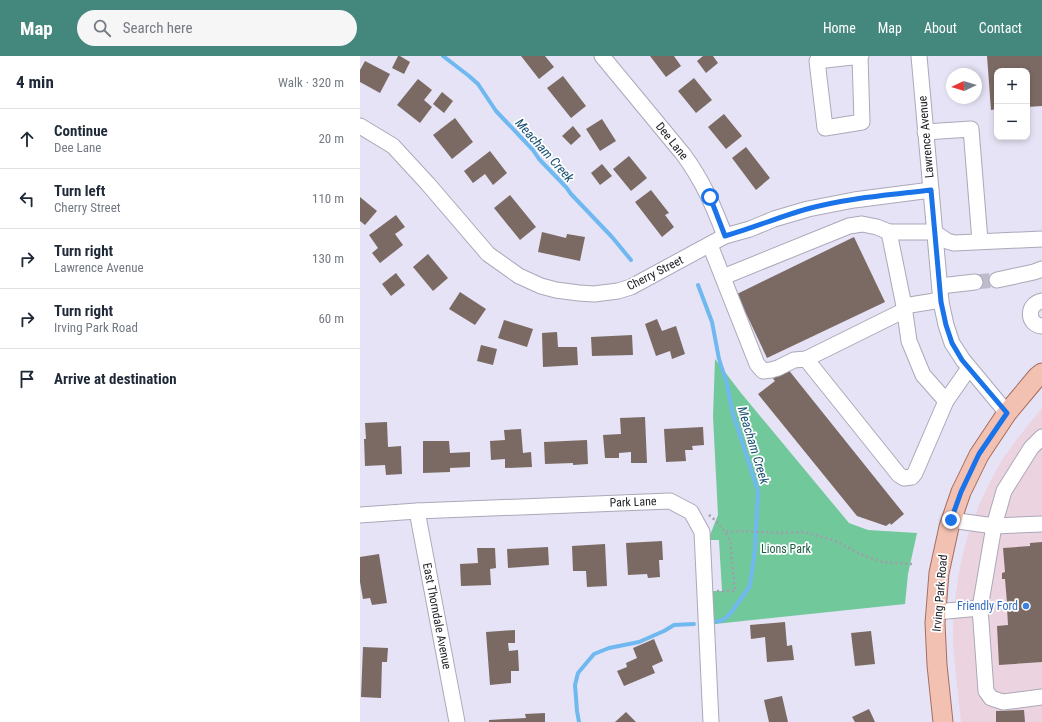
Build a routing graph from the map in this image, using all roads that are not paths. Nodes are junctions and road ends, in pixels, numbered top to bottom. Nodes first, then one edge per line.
1 (602, 56) edge
2 (860, 56) edge
3 (919, 56) edge
4 (360, 126) edge
5 (925, 132) junction
6 (931, 190) junction
7 (889, 232) junction
8 (934, 232) junction
9 (725, 236) junction
10 (1042, 239) edge
11 (980, 242) junction
12 (710, 245) junction
13 (1042, 269) edge
14 (722, 277) junction
15 (997, 280) tunnel mouth
16 (975, 282) tunnel mouth
17 (940, 293) junction
18 (1042, 301) edge
19 (905, 308) junction
20 (1042, 326) edge
21 (806, 359) junction
22 (969, 368) junction
23 (1042, 373) edge
24 (946, 401) junction
25 (1007, 413) junction
26 (1042, 437) edge
27 (417, 511) junction
28 (360, 515) edge
29 (951, 520) junction
30 (1042, 524) edge
31 (994, 526) junction
32 (980, 608) junction
33 (936, 612) junction
34 (1042, 697) edge
35 (457, 722) edge
36 (711, 722) edge
37 (943, 722) edge

1 - 9 street, Dee Lane
2 - 2 street
3 - 5 street, Lawrence Avenue
4 - 12 street, Cherry Street
5 - 6 street, Lawrence Avenue
5 - 11 street
6 - 8 street, Lawrence Avenue
6 - 9 street, Cherry Street
7 - 8 street
7 - 14 street
7 - 19 street
8 - 11 street
8 - 17 street, Lawrence Avenue
9 - 12 street, Cherry Street
10 - 11 street
12 - 14 street
13 - 15 street
14 - 21 street
16 - 17 street
17 - 19 street
17 - 22 street, Lawrence Avenue
18 - 20 street
19 - 21 street
19 - 24 street
21 - 24 street
22 - 24 street
22 - 25 street, Lawrence Avenue
23 - 25 main road, Irving Park Road
25 - 29 main road, Irving Park Road
26 - 31 street
27 - 28 street, Park Lane
27 - 35 street, East Thorndale Avenue
27 - 36 street, Park Lane
29 - 31 street
29 - 33 main road, Irving Park Road
30 - 31 street
31 - 32 street
32 - 33 street
32 - 34 street
33 - 37 main road, Irving Park Road

